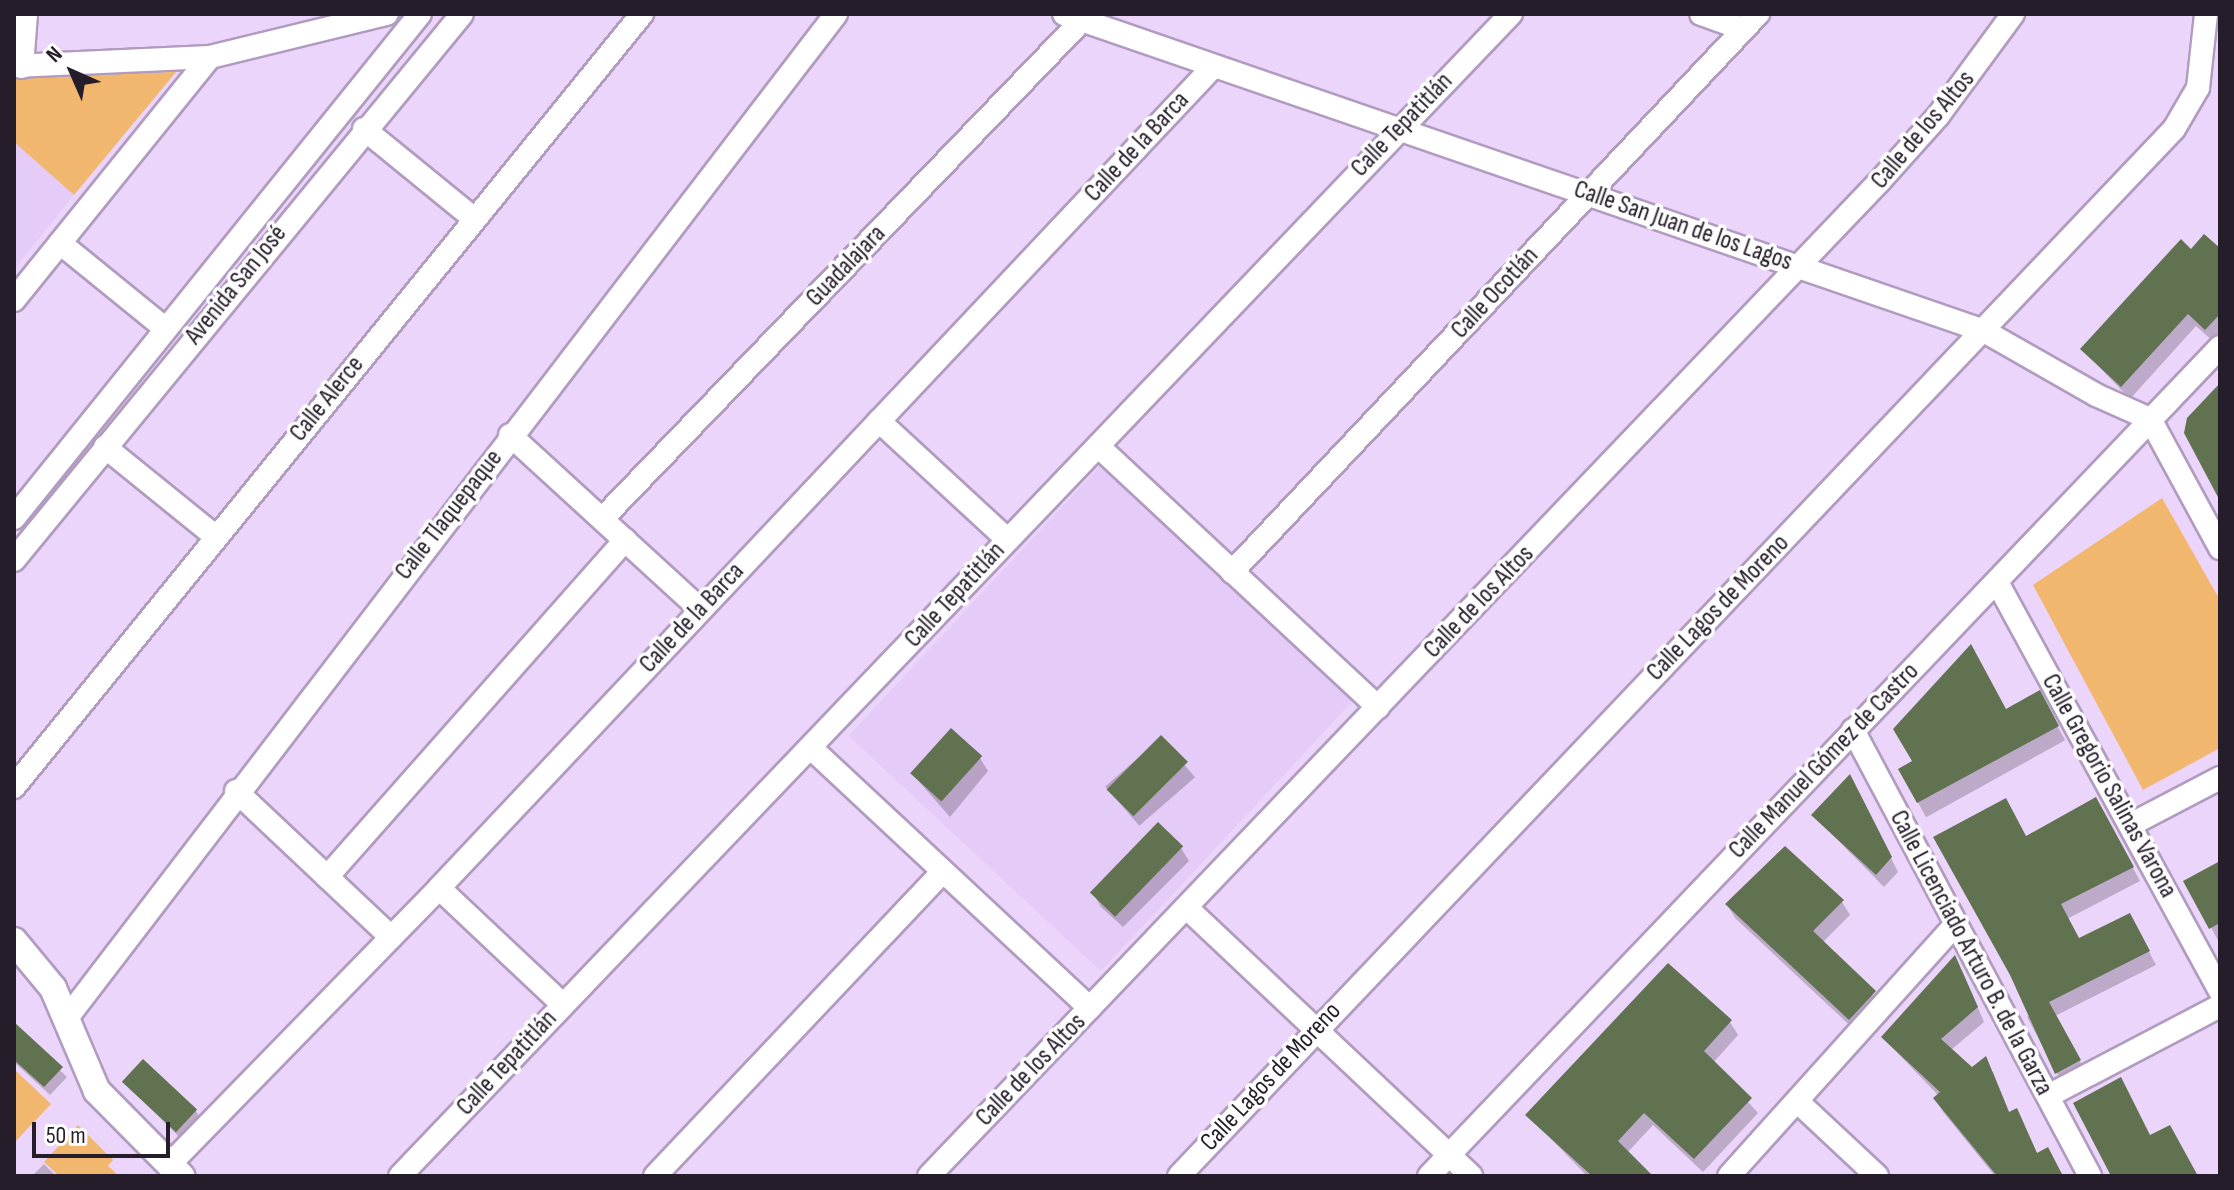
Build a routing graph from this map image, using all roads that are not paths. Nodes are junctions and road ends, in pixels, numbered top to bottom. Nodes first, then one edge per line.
1 (26, 14) edge
2 (387, 14) edge
3 (420, 14) edge
4 (462, 14) edge
5 (642, 14) edge
6 (836, 14) edge
7 (1511, 14) edge
8 (1701, 14) edge
9 (2013, 14) edge
10 (2206, 14) edge
11 (1078, 16) edge
12 (1750, 21) edge
13 (210, 57) junction
14 (18, 66) edge
15 (1211, 69) junction
16 (364, 129) junction
17 (1395, 131) junction
18 (1589, 192) junction
19 (263, 211) junction
20 (473, 218) junction
21 (285, 226) junction
22 (60, 243) junction
23 (1800, 267) junction
24 (14, 300) edge
25 (166, 329) junction
26 (1984, 331) junction
27 (2220, 347) edge
28 (2150, 419) junction
29 (879, 421) junction
30 (510, 435) junction
31 (1098, 446) junction
32 (105, 447) junction
33 (14, 518) edge
34 (603, 518) junction
35 (216, 537) junction
36 (1007, 539) junction
37 (625, 540) junction
38 (2220, 548) edge
39 (14, 560) edge
40 (1232, 572) junction
41 (1997, 582) junction
42 (700, 609) junction
43 (1378, 707) junction
44 (1853, 730) junction
45 (811, 748) junction
46 (2220, 778) edge
47 (14, 787) edge
48 (236, 791) junction
49 (2130, 825) junction
50 (942, 872) junction
51 (327, 877) junction
52 (439, 888) junction
53 (1187, 908) junction
54 (1956, 924) junction
55 (391, 937) junction
56 (19, 948) edge
57 (2220, 991) edge
58 (563, 1005) junction
59 (2220, 1006) edge
60 (1090, 1008) junction
61 (67, 1018) junction
62 (1314, 1031) junction
63 (2048, 1096) junction
64 (1798, 1102) junction
65 (1449, 1155) junction
66 (175, 1170) edge
67 (400, 1176) edge
68 (655, 1176) edge
69 (929, 1176) edge
70 (1179, 1176) edge
71 (1429, 1176) edge
72 (1471, 1176) edge
73 (1729, 1176) edge
74 (1877, 1176) edge
75 (2090, 1176) edge

1 - 14 street
2 - 13 street
3 - 19 street, Avenida San José
4 - 16 street, Avenida San José
5 - 20 street, Calle Alerce
6 - 30 street, Calle Tlaquepaque
7 - 17 street, Calle Tepatitlán
8 - 12 street
9 - 23 street, Calle de los Altos
10 - 26 street, Calle Lagos de Moreno
11 - 15 street, Calle San Juan de los Lagos
11 - 34 street, Guadalajara
12 - 18 street, Calle Ocotlán
13 - 14 street
13 - 22 street
15 - 17 street, Calle San Juan de los Lagos
15 - 29 street, Calle de la Barca
16 - 20 street
16 - 21 street, Avenida San José
17 - 18 street, Calle San Juan de los Lagos
17 - 31 street, Calle Tepatitlán
18 - 23 street, Calle San Juan de los Lagos
18 - 40 street, Calle Ocotlán
19 - 21 street
19 - 25 street, Avenida San José
20 - 35 street, Calle Alerce
21 - 32 street, Avenida San José
22 - 24 street
22 - 25 street
23 - 26 street, Calle San Juan de los Lagos
23 - 43 street, Calle de los Altos
25 - 33 street, Avenida San José
26 - 28 street, Calle San Juan de los Lagos
26 - 62 street, Calle Lagos de Moreno
27 - 28 street, Calle Manuel Gómez de Castro
28 - 38 street
28 - 41 street, Calle Manuel Gómez de Castro
29 - 36 street
29 - 42 street, Calle de la Barca
30 - 34 street
30 - 48 street, Calle Tlaquepaque
31 - 36 street, Calle Tepatitlán
31 - 40 street
32 - 35 street
32 - 39 street, Avenida San José
34 - 37 street
35 - 47 street, Calle Alerce
36 - 45 street, Calle Tepatitlán
37 - 42 street
37 - 51 street
40 - 43 street
41 - 44 street, Calle Manuel Gómez de Castro
41 - 49 street, Calle Gregorio Salinas Varona
42 - 52 street, Calle de la Barca
43 - 53 street, Calle de los Altos
44 - 54 street, Calle Licenciado Arturo B. de la Garza
44 - 65 street, Calle Manuel Gómez de Castro
45 - 50 street
45 - 58 street, Calle Tepatitlán
46 - 49 street
48 - 51 street
48 - 61 street, Calle Tlaquepaque
49 - 57 street, Calle Gregorio Salinas Varona
50 - 60 street
50 - 68 street
51 - 55 street
52 - 55 street, Calle de la Barca
52 - 58 street
53 - 60 street, Calle de los Altos
53 - 62 street
54 - 63 street, Calle Licenciado Arturo B. de la Garza
54 - 64 street
55 - 66 street, Calle de la Barca
56 - 61 street
58 - 67 street, Calle Tepatitlán
59 - 63 street
60 - 69 street, Calle de los Altos
61 - 66 street
62 - 65 street
62 - 70 street, Calle Lagos de Moreno
63 - 75 street, Calle Licenciado Arturo B. de la Garza
64 - 73 street
64 - 74 street
65 - 71 street, Calle Manuel Gómez de Castro
65 - 72 street

